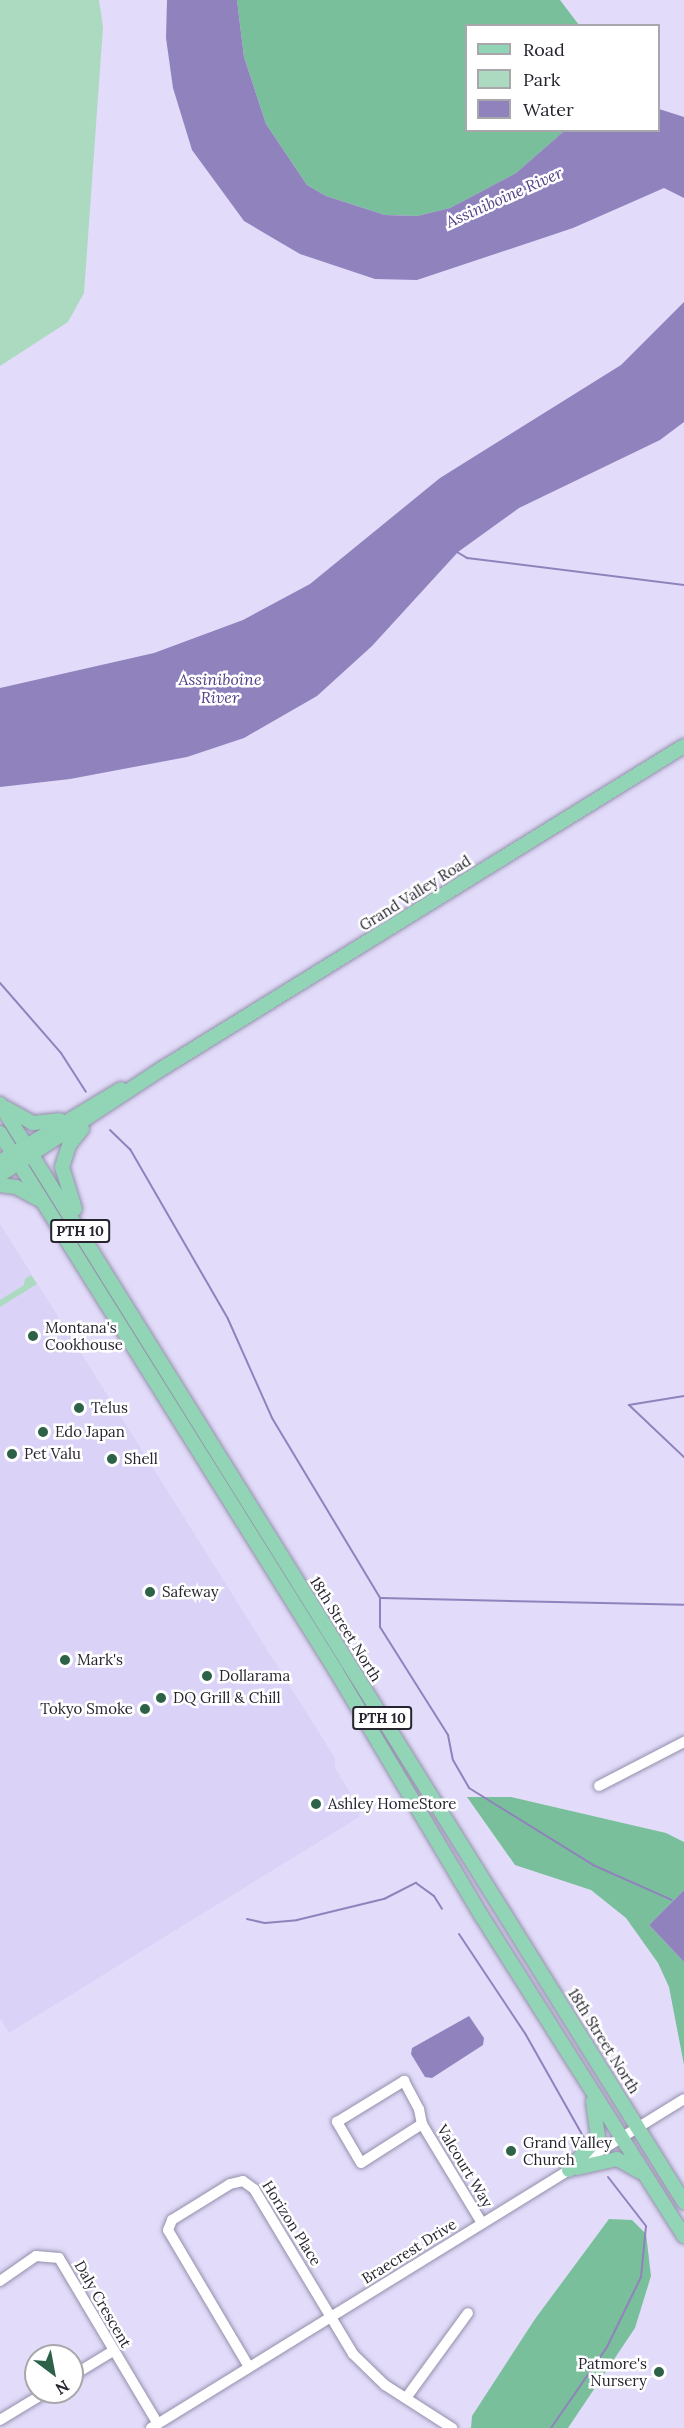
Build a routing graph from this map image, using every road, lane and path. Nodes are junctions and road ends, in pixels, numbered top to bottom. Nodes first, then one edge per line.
1 (684, 746) edge
2 (163, 1068) junction
3 (0, 1102) edge
4 (109, 1107) junction
5 (84, 1110) junction
6 (0, 1133) edge
7 (29, 1151) junction
8 (16, 1159) junction
9 (0, 1162) edge
10 (0, 1175) edge
11 (0, 1185) edge
12 (51, 1215) junction
13 (128, 1307) junction
14 (684, 1742) edge
15 (599, 1786) dead end
16 (499, 1904) junction
17 (481, 1915) junction
18 (599, 2063) junction
19 (583, 2078) junction
20 (684, 2099) edge
21 (422, 2124) junction
22 (637, 2127) junction
23 (621, 2138) junction
24 (569, 2170) junction
25 (647, 2178) junction
26 (684, 2202) edge
27 (482, 2223) junction
28 (684, 2236) edge
29 (0, 2281) edge
30 (468, 2313) dead end
31 (331, 2317) junction
32 (113, 2351) junction
33 (249, 2367) junction
34 (84, 2369) edge
35 (406, 2398) junction
36 (26, 2404) edge
37 (0, 2420) edge
38 (154, 2426) edge
39 (452, 2428) edge

1 - 2 main road, Grand Valley Road
2 - 4 main road, Grand Valley Road
2 - 5 main road, Grand Valley Road
3 - 5 main road
3 - 7 main road, 18th Street North / PTH 10
4 - 7 main road, Grand Valley Road
4 - 13 main road
5 - 7 main road, Grand Valley Road
6 - 8 main road, PTH 10
7 - 8 main road, Grand Valley Road
7 - 13 main road, 18th Street North / PTH 10
8 - 9 main road
8 - 10 main road
8 - 12 main road, PTH 10
11 - 12 main road
12 - 17 main road, 18th Street North / PTH 10
13 - 16 main road, 18th Street North / PTH 10
14 - 15 street
16 - 17 street
16 - 18 main road, 18th Street North / PTH 10
17 - 19 main road, 18th Street North / PTH 10
18 - 19 street
18 - 22 main road, 18th Street North / PTH 10
19 - 23 main road, 18th Street North / PTH 10
19 - 24 main road
20 - 22 street, Braecrest Drive
21 - 21 street, Valcourt Way
21 - 27 street, Valcourt Way
22 - 23 street, Braecrest Drive
22 - 26 main road, 18th Street North / PTH 10
23 - 24 street, Braecrest Drive
23 - 25 main road, 18th Street North / PTH 10
24 - 25 main road
24 - 27 street, Braecrest Drive
25 - 28 main road, 18th Street North / PTH 10
27 - 31 street, Braecrest Drive
29 - 32 street, Daly Crescent
30 - 35 street
31 - 33 street, Braecrest Drive
31 - 33 street, Horizon Place
31 - 35 street
32 - 34 street
32 - 38 street, Daly Crescent
33 - 38 street, Braecrest Drive
35 - 39 street
36 - 37 street

